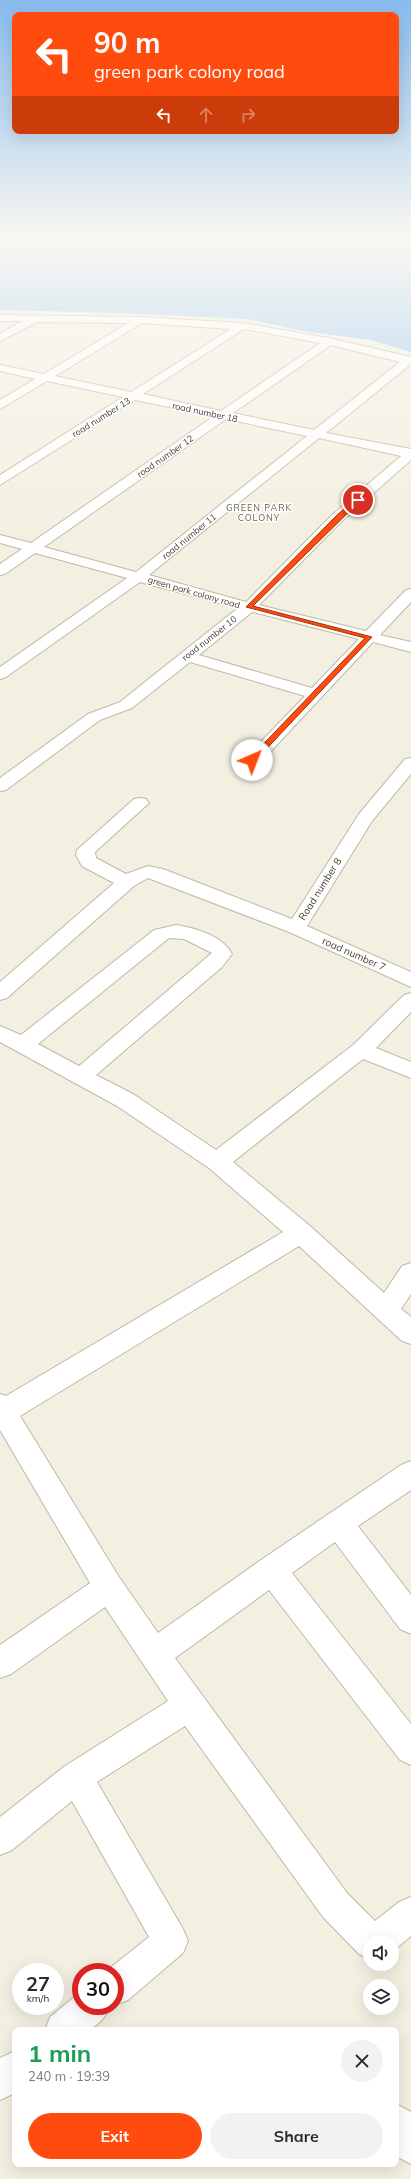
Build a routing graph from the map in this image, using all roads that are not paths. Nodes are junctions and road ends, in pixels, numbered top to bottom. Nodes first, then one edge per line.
1 (113, 337) edge
2 (225, 337) edge
3 (304, 337) edge
4 (329, 341) junction
5 (410, 361) edge
6 (0, 368) edge
7 (46, 378) junction
8 (133, 396) junction
9 (0, 405) edge
10 (223, 415) junction
11 (314, 434) junction
12 (411, 454) edge
13 (0, 480) edge
14 (0, 539) edge
15 (32, 547) junction
16 (0, 571) edge
17 (139, 576) junction
18 (411, 593) edge
19 (249, 607) junction
20 (369, 637) junction
21 (411, 648) edge
22 (186, 656) junction
23 (0, 674) edge
24 (315, 694) junction
25 (252, 760) dead end
26 (411, 763) edge
27 (0, 786) edge
28 (140, 803) dead end
29 (127, 882) junction
30 (296, 928) junction
31 (411, 980) edge
32 (0, 993) edge
33 (411, 1000) edge
34 (0, 1033) edge
35 (22, 1045) junction
36 (361, 1050) junction
37 (411, 1070) edge
38 (81, 1076) junction
39 (217, 1162) junction
40 (301, 1233) junction
41 (411, 1273) edge
42 (386, 1311) junction
43 (411, 1333) edge
44 (2, 1409) edge
45 (411, 1474) edge
46 (338, 1523) junction
47 (271, 1570) junction
48 (109, 1587) junction
49 (411, 1620) edge
50 (155, 1654) junction
51 (0, 1663) edge
52 (189, 1705) junction
53 (411, 1749) edge
54 (76, 1777) junction
55 (0, 1838) edge
56 (411, 1914) edge
57 (364, 1935) edge
58 (385, 1935) edge
59 (124, 1980) edge
60 (81, 2015) edge
61 (67, 2027) edge
62 (12, 2072) edge
63 (0, 2082) edge
64 (399, 2127) edge
65 (411, 2145) edge

1 - 7 street
2 - 8 street, road number 13
3 - 4 street
4 - 5 street
4 - 10 street, road number 12
5 - 11 street, road number 11
6 - 7 street, road number 18
7 - 8 street, road number 18
7 - 9 street
8 - 10 street, road number 18
8 - 13 street, road number 13
10 - 11 street, road number 18
10 - 15 street, road number 12
11 - 12 street, road number 18
11 - 17 street, road number 11
12 - 19 street, road number 10
14 - 15 street, green park colony road
15 - 16 street, road number 12
15 - 17 street, green park colony road
17 - 19 street, green park colony road
17 - 23 street, road number 11
18 - 20 street
19 - 20 street, green park colony road
19 - 22 street, road number 10
20 - 21 street, green park colony road
20 - 24 street
22 - 24 street
22 - 27 street, road number 10
24 - 25 street
26 - 30 street, Road number 8
28 - 29 street
29 - 30 street, Road number 8
29 - 32 street, Road number 8
30 - 31 street, road number 7
33 - 36 street
34 - 35 street
35 - 38 street
35 - 38 street
36 - 37 street
36 - 39 street
38 - 39 street
39 - 40 street
40 - 42 street
40 - 44 street
41 - 42 street
42 - 43 street
44 - 48 street
45 - 46 street
46 - 47 street
46 - 49 street
47 - 50 street
47 - 53 street
48 - 50 street
48 - 51 street
50 - 52 street
52 - 54 street
52 - 57 street
54 - 55 street
54 - 59 street
56 - 58 street
60 - 61 street
62 - 63 street
64 - 65 street

